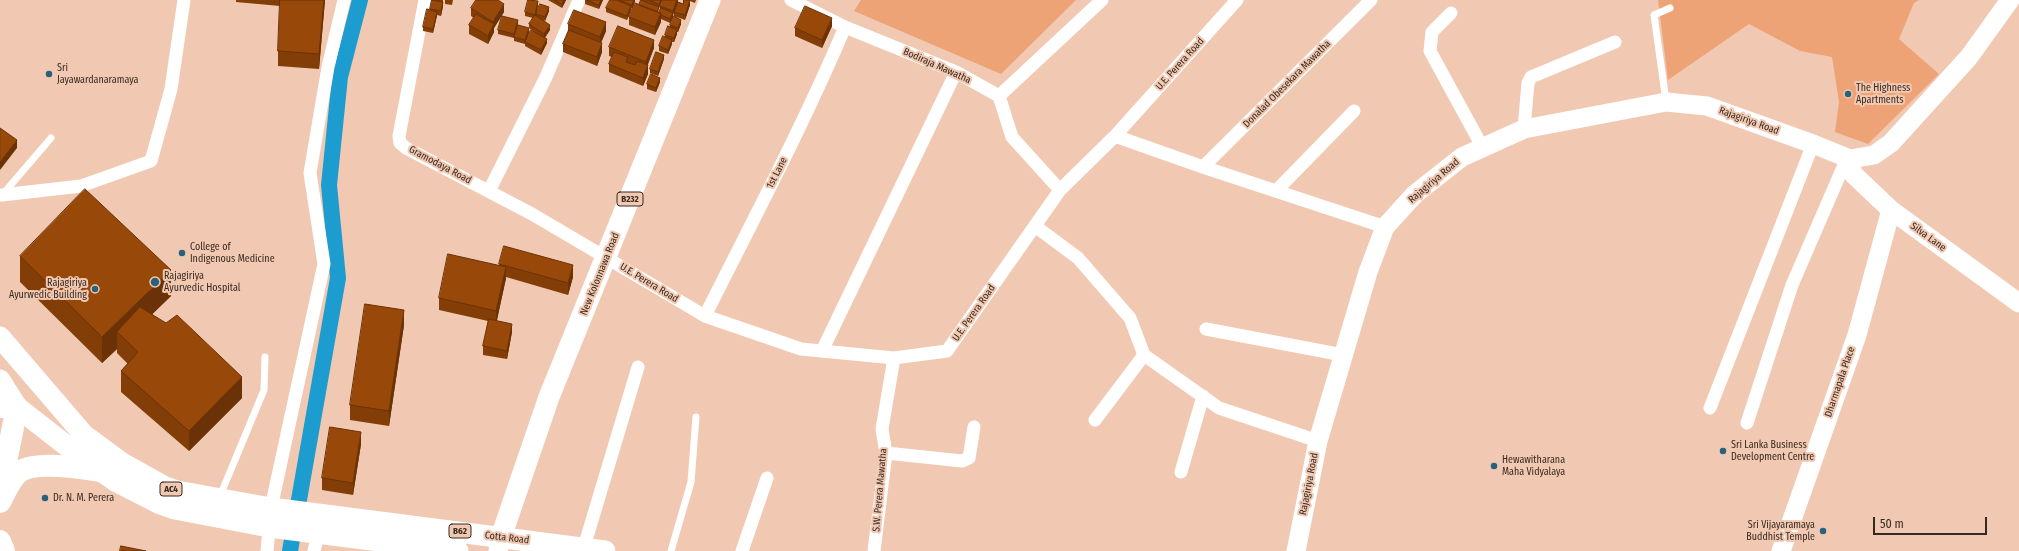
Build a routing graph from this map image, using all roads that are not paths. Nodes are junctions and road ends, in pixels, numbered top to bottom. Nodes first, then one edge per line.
1 (184, 0) edge
2 (344, 0) edge
3 (425, 0) edge
4 (579, 0) edge
5 (710, 0) edge
6 (792, 0) edge
7 (1102, 0) edge
8 (1237, 0) edge
9 (1371, 0) edge
10 (2010, 0) edge
11 (1670, 8) dead end
12 (1451, 13) dead end
13 (845, 27) junction
14 (1615, 42) dead end
15 (956, 72) junction
16 (999, 96) junction
17 (1666, 102) junction
18 (1354, 111) dead end
19 (1524, 129) junction
20 (1115, 136) junction
21 (51, 138) dead end
22 (1814, 144) junction
23 (1483, 148) junction
24 (1848, 159) junction
25 (1203, 168) junction
26 (1060, 190) junction
27 (489, 191) junction
28 (1276, 191) junction
29 (1, 196) edge
30 (1891, 210) junction
31 (1035, 226) junction
32 (1385, 227) junction
33 (607, 258) junction
34 (2019, 303) edge
35 (705, 316) junction
36 (1206, 329) dead end
37 (4, 342) edge
38 (822, 352) junction
39 (1144, 355) junction
40 (1343, 355) junction
41 (265, 357) dead end
42 (894, 358) junction
43 (638, 367) dead end
44 (0, 380) edge
45 (1203, 396) junction
46 (9, 407) edge
47 (1710, 408) dead end
48 (696, 417) dead end
49 (1095, 420) dead end
50 (1747, 423) dead end
51 (974, 427) dead end
52 (84, 435) junction
53 (1318, 441) junction
54 (4, 451) edge
55 (886, 453) junction
56 (77, 468) junction
57 (100, 471) junction
58 (1181, 472) dead end
59 (767, 478) dead end
60 (0, 494) edge
61 (219, 500) junction
62 (0, 502) edge
63 (270, 517) junction
64 (314, 533) edge
65 (368, 533) junction
66 (0, 541) edge
67 (499, 544) edge
68 (584, 547) junction
69 (4, 551) edge
70 (267, 551) edge
71 (458, 551) edge
72 (605, 551) edge
73 (671, 551) edge
74 (742, 551) edge
75 (874, 551) edge
76 (1296, 551) edge
77 (1780, 551) edge

1 - 29 street
2 - 63 street
3 - 27 street, Gramodaya Road
4 - 27 street
5 - 33 main road, New Kolonnawa Road / B232
6 - 13 street, Bodiraja Mawatha
7 - 16 street
8 - 20 street, U.E. Perera Road
9 - 25 street, Donalad Obesekara Mawatha
10 - 24 street
11 - 17 lane
12 - 23 street
13 - 15 street, Bodiraja Mawatha
13 - 35 street, 1st Lane
14 - 19 street
15 - 16 street, Bodiraja Mawatha
15 - 38 street
16 - 26 street
17 - 19 street, Rajagiriya Road
17 - 22 street, Rajagiriya Road
18 - 28 street
19 - 23 street, Rajagiriya Road
20 - 25 street
20 - 26 street, U.E. Perera Road
21 - 29 lane
22 - 24 street, Rajagiriya Road
22 - 47 street
23 - 32 street, Rajagiriya Road
24 - 30 street, Silva Lane
24 - 50 street
25 - 28 street
26 - 31 street, U.E. Perera Road
27 - 33 street, Gramodaya Road
28 - 32 street
30 - 34 street, Silva Lane
30 - 77 street, Dharmapala Place
31 - 39 street
31 - 42 street, U.E. Perera Road
32 - 40 street, Rajagiriya Road
33 - 35 street, U.E. Perera Road
33 - 67 main road, New Kolonnawa Road / B232
35 - 38 street, U.E. Perera Road
36 - 40 street
37 - 46 main road
37 - 52 main road, AC4
38 - 42 street, U.E. Perera Road
39 - 45 street
39 - 49 street
40 - 53 street, Rajagiriya Road
41 - 61 lane
42 - 55 street, S.W. Perera Mawatha
43 - 68 street
44 - 46 main road, AC4
45 - 53 street
45 - 58 street
46 - 52 main road
46 - 54 highway
46 - 57 main road, AC4
48 - 73 lane
51 - 55 street
52 - 61 main road, AC4
53 - 76 street, Rajagiriya Road
54 - 56 highway
54 - 60 highway
55 - 75 street, S.W. Perera Mawatha
56 - 57 highway
56 - 62 highway
57 - 63 main road, AC4
59 - 74 street
61 - 63 main road, AC4
63 - 64 main road, AC4
63 - 70 street
64 - 65 main road, Cotta Road / B62
65 - 67 main road, Cotta Road / B62
65 - 71 main road, Cotta Road / B62
66 - 69 highway
67 - 68 main road, Cotta Road / B62
68 - 72 main road, Cotta Road / B62

